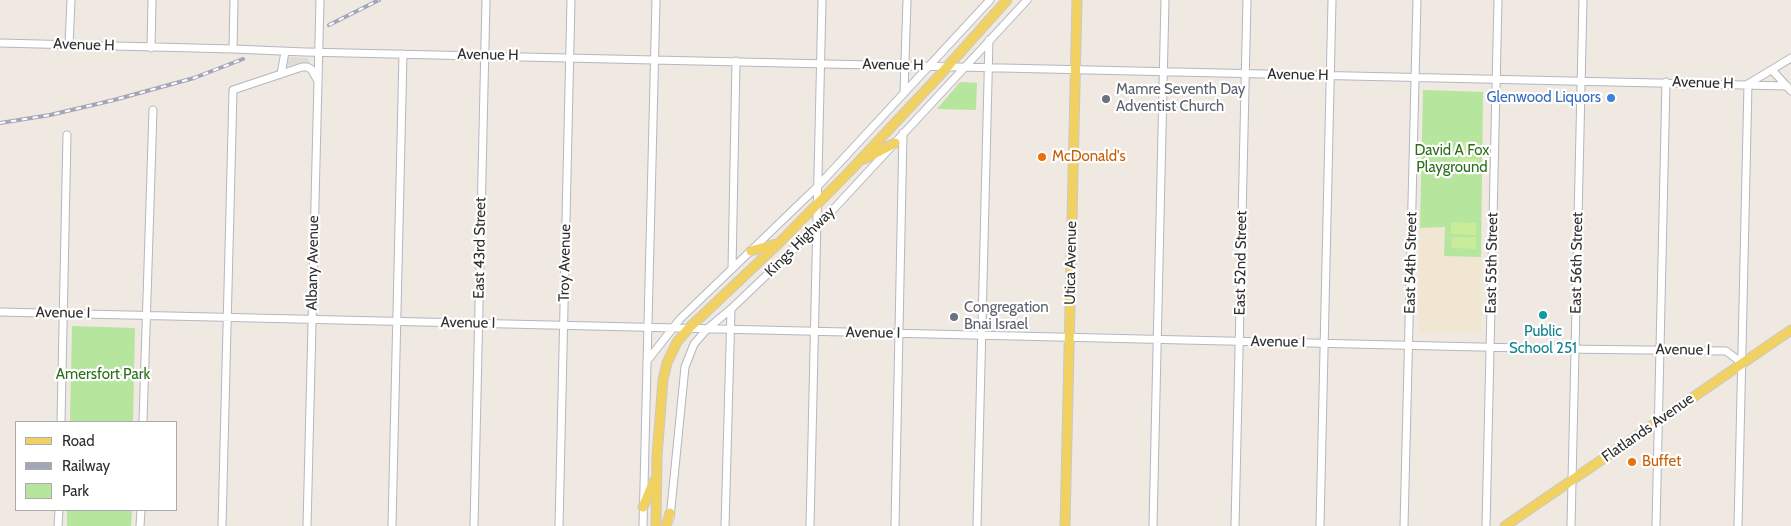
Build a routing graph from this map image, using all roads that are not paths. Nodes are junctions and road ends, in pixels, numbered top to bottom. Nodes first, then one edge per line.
1 (70, 0) edge
2 (152, 0) edge
3 (234, 0) edge
4 (320, 0) edge
5 (486, 0) edge
6 (571, 0) edge
7 (656, 0) edge
8 (822, 0) edge
9 (907, 0) edge
10 (990, 0) edge
11 (1006, 0) edge
12 (1027, 0) edge
13 (1077, 0) edge
14 (1165, 0) edge
15 (1247, 0) edge
16 (1332, 0) edge
17 (1417, 0) edge
18 (1498, 0) edge
19 (1583, 0) edge
20 (989, 40) junction
21 (0, 43) edge
22 (70, 45) junction
23 (151, 48) junction
24 (232, 49) junction
25 (285, 52) junction
26 (318, 52) junction
27 (403, 54) junction
28 (485, 56) junction
29 (570, 57) junction
30 (1791, 58) edge
31 (654, 60) junction
32 (736, 61) junction
33 (821, 64) junction
34 (905, 66) junction
35 (929, 66) junction
36 (947, 66) junction
37 (964, 67) junction
38 (988, 67) junction
39 (1076, 69) junction
40 (1773, 70) junction
41 (1164, 71) junction
42 (281, 74) junction
43 (1245, 74) junction
44 (1330, 75) junction
45 (1415, 77) junction
46 (1496, 79) junction
47 (318, 81) junction
48 (1581, 81) junction
49 (1666, 82) junction
50 (1748, 84) junction
51 (1789, 89) edge
52 (904, 93) junction
53 (153, 110) dead end
54 (903, 133) junction
55 (67, 135) dead end
56 (895, 143) junction
57 (857, 163) junction
58 (818, 186) junction
59 (818, 204) junction
60 (817, 227) junction
61 (779, 243) junction
62 (750, 251) junction
63 (732, 269) junction
64 (731, 309) junction
65 (0, 312) edge
66 (63, 313) junction
67 (145, 315) junction
68 (227, 317) junction
69 (312, 319) junction
70 (397, 321) junction
71 (478, 323) junction
72 (563, 325) junction
73 (648, 327) junction
74 (672, 328) junction
75 (689, 328) junction
76 (707, 329) junction
77 (730, 329) junction
78 (1791, 330) edge
79 (814, 331) junction
80 (900, 333) junction
81 (981, 335) junction
82 (1069, 337) junction
83 (1157, 340) junction
84 (1239, 341) junction
85 (1324, 343) junction
86 (1408, 346) junction
87 (1490, 347) junction
88 (1575, 349) junction
89 (1660, 350) junction
90 (647, 361) junction
91 (1742, 363) junction
92 (1658, 420) junction
93 (61, 421) edge
94 (143, 421) edge
95 (657, 474) junction
96 (1572, 481) junction
97 (643, 507) junction
98 (59, 511) edge
99 (141, 511) edge
100 (670, 513) junction
101 (58, 526) edge
102 (140, 526) edge
103 (222, 526) edge
104 (307, 526) edge
105 (392, 526) edge
106 (474, 526) edge
107 (558, 526) edge
108 (643, 526) edge
109 (656, 526) edge
110 (666, 526) edge
111 (670, 526) edge
112 (725, 526) edge
113 (810, 526) edge
114 (895, 526) edge
115 (977, 526) edge
116 (1065, 526) edge
117 (1153, 526) edge
118 (1234, 526) edge
119 (1320, 526) edge
120 (1404, 526) edge
121 (1486, 526) edge
122 (1505, 526) edge
123 (1571, 526) edge
124 (1656, 526) edge
125 (1738, 526) edge

1 - 22 street
2 - 23 street
3 - 24 street
4 - 26 street, Albany Avenue
5 - 28 street, East 43rd Street
6 - 29 street, Troy Avenue
7 - 31 street
8 - 33 street
9 - 34 street
10 - 35 street, Kings Highway
11 - 36 main road, Kings Highway
12 - 20 street, Kings Highway
13 - 39 main road, Utica Avenue
14 - 41 street
15 - 43 street, East 52nd Street
16 - 44 street
17 - 45 street, East 54th Street
18 - 46 street, East 55th Street
19 - 48 street, East 56th Street
20 - 37 street, Kings Highway
20 - 38 street
21 - 22 street, Avenue H
22 - 23 street, Avenue H
23 - 24 street, Avenue H
24 - 25 street, Avenue H
25 - 26 street, Avenue H
25 - 42 street
26 - 27 street, Avenue H
26 - 47 street, Albany Avenue
27 - 28 street, Avenue H
27 - 70 street
28 - 29 street, Avenue H
28 - 71 street, East 43rd Street
29 - 31 street, Avenue H
29 - 72 street, Troy Avenue
30 - 40 street
31 - 32 street, Avenue H
31 - 73 street
32 - 33 street, Avenue H
32 - 63 street
33 - 34 street, Avenue H
33 - 58 street
34 - 35 street, Avenue H
34 - 52 street
35 - 36 street, Avenue H
35 - 52 street, Kings Highway
36 - 37 street, Avenue H
36 - 57 main road, Kings Highway
37 - 38 street, Avenue H
37 - 54 street, Kings Highway
38 - 39 street, Avenue H
38 - 81 street
39 - 41 street, Avenue H
39 - 82 main road, Utica Avenue
40 - 50 street
40 - 51 street
41 - 43 street, Avenue H
41 - 83 street
42 - 47 street
42 - 68 street
43 - 44 street, Avenue H
43 - 84 street, East 52nd Street
44 - 45 street, Avenue H
44 - 85 street
45 - 46 street, Avenue H
45 - 86 street, East 54th Street
46 - 48 street, Avenue H
46 - 87 street, East 55th Street
47 - 69 street, Albany Avenue
48 - 49 street, Avenue H
48 - 88 street, East 56th Street
49 - 50 street, Avenue H
49 - 89 street
50 - 51 street, Avenue H
50 - 91 street
52 - 58 street, Kings Highway
53 - 67 street
54 - 56 street, Kings Highway
54 - 80 street
55 - 66 street
56 - 57 main road
56 - 60 street, Kings Highway
57 - 59 main road, Kings Highway
58 - 59 street
58 - 62 street, Kings Highway
59 - 60 street
59 - 61 main road, Kings Highway
60 - 64 street, Kings Highway
60 - 79 street
61 - 62 main road
61 - 75 main road, Kings Highway
62 - 63 street, Kings Highway
63 - 74 street, Kings Highway
64 - 76 street, Kings Highway
64 - 77 street
65 - 66 street, Avenue I
66 - 67 street, Avenue I
66 - 93 street
67 - 68 street, Avenue I
67 - 94 street
68 - 69 street, Avenue I
68 - 103 street
69 - 70 street, Avenue I
69 - 104 street, Albany Avenue
70 - 71 street, Avenue I
70 - 105 street
71 - 72 street, Avenue I
71 - 106 street, East 43rd Street
72 - 73 street, Avenue I
72 - 107 street, Troy Avenue
73 - 74 street, Avenue I
73 - 90 street
74 - 75 street, Avenue I
74 - 90 street, Kings Highway
75 - 76 street, Avenue I
75 - 95 main road, Kings Highway
76 - 77 street, Avenue I
76 - 100 street, Kings Highway
77 - 79 street, Avenue I
77 - 112 street
78 - 91 main road, Flatlands Avenue
79 - 80 street, Avenue I
79 - 113 street
80 - 81 street, Avenue I
80 - 114 street
81 - 82 street, Avenue I
81 - 115 street
82 - 83 street, Avenue I
82 - 116 main road, Utica Avenue
83 - 84 street, Avenue I
83 - 117 street
84 - 85 street, Avenue I
84 - 118 street, East 52nd Street
85 - 86 street, Avenue I
85 - 119 street
86 - 87 street, Avenue I
86 - 120 street, East 54th Street
87 - 88 street, Avenue I
87 - 121 street, East 55th Street
88 - 89 street, Avenue I
88 - 96 street, East 56th Street
89 - 91 street, Avenue I
89 - 92 street
90 - 97 street
91 - 92 main road, Flatlands Avenue
91 - 125 street
92 - 96 main road, Flatlands Avenue
92 - 124 street
95 - 97 main road
95 - 109 main road, Kings Highway
96 - 122 main road, Flatlands Avenue
96 - 123 street, East 56th Street
97 - 108 street
98 - 101 street
99 - 102 street
100 - 110 main road
100 - 111 street, Kings Highway

